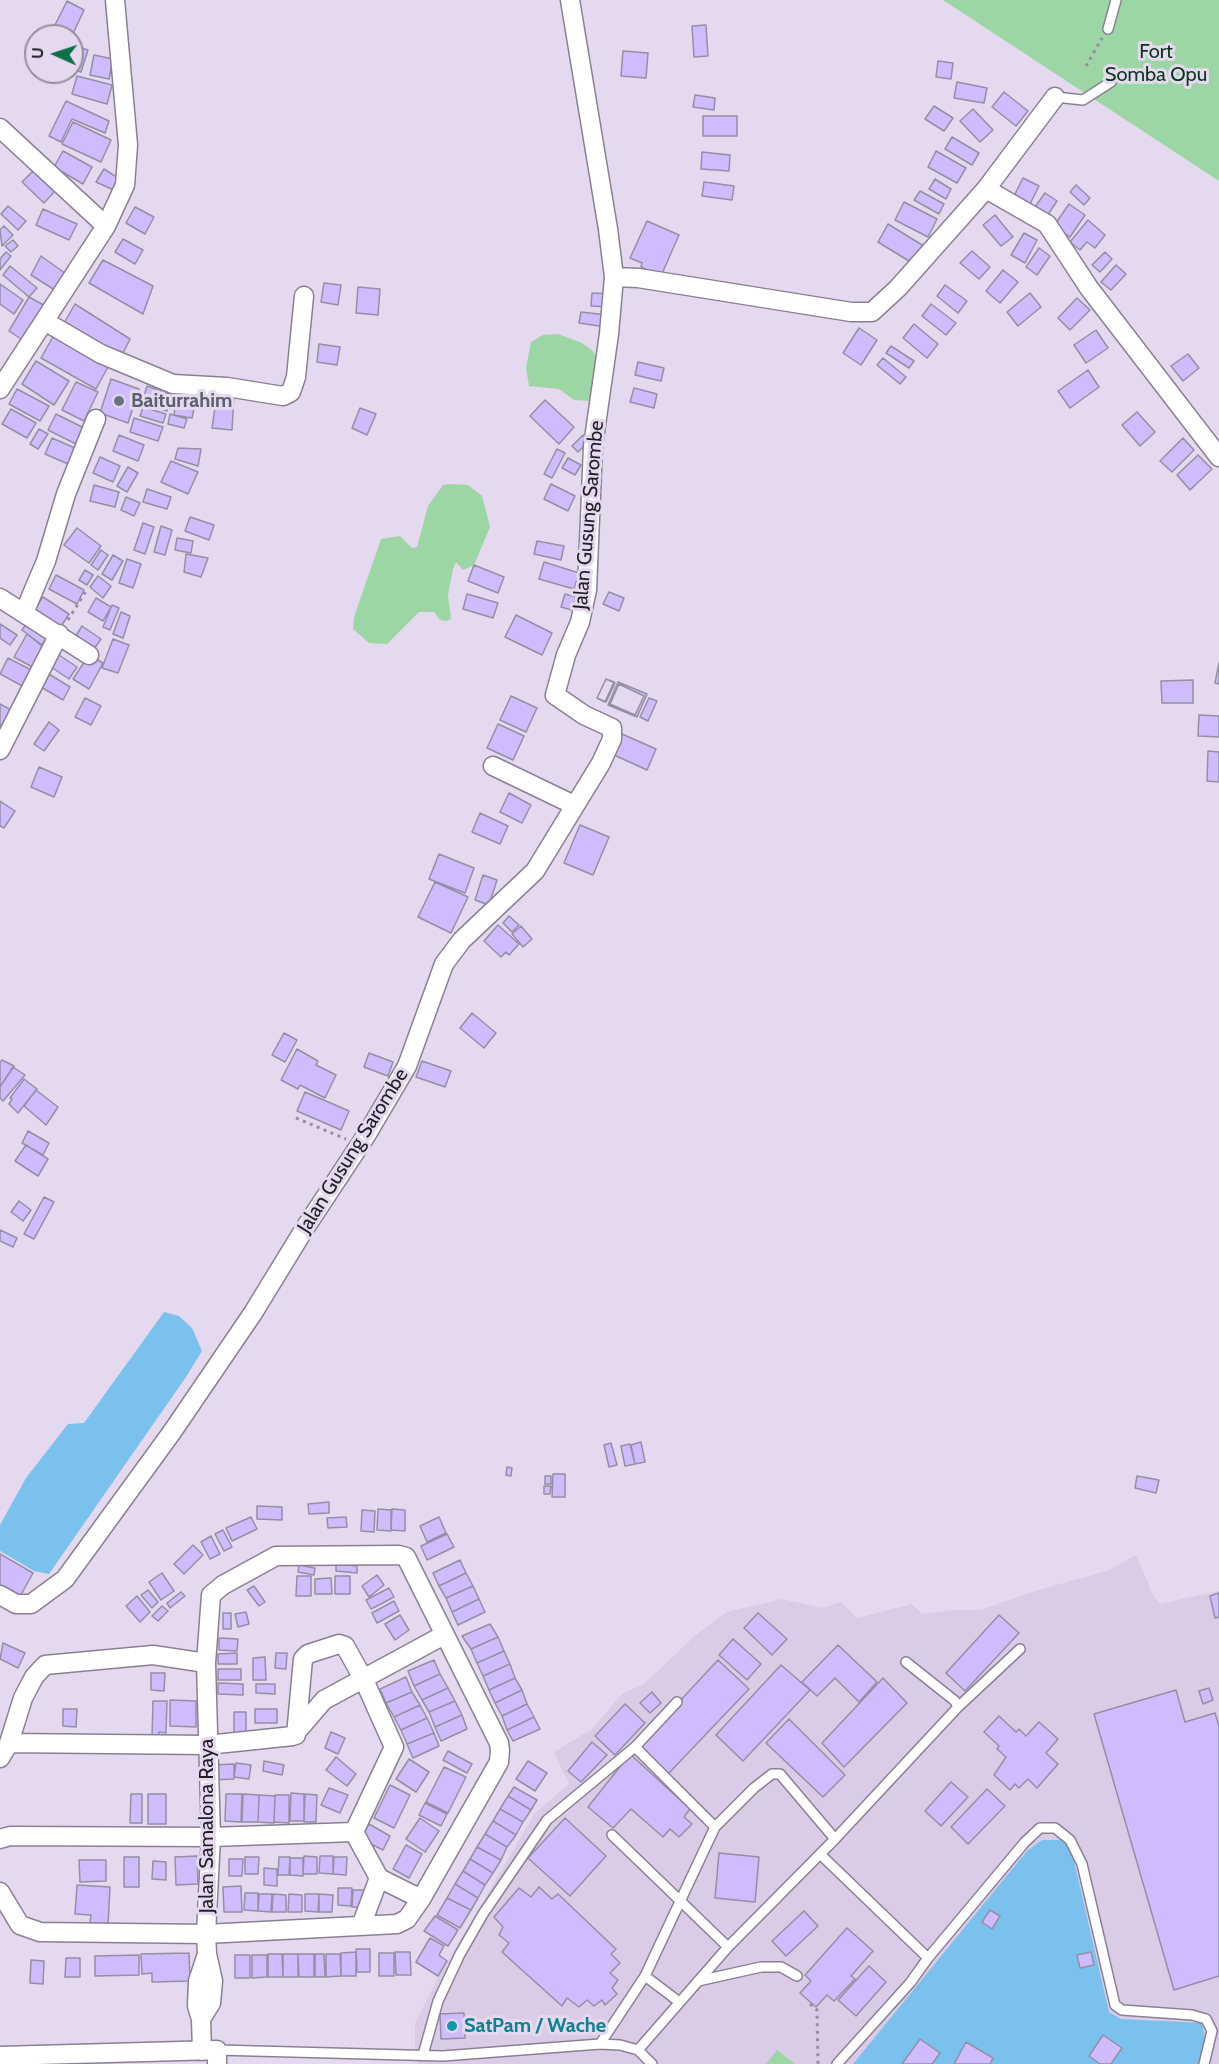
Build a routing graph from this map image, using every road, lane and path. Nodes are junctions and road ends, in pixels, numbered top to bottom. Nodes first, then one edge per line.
1 (115, 0) edge
2 (570, 0) edge
3 (1116, 0) edge
4 (1108, 29) joint
5 (1086, 66) dead end
6 (1111, 82) dead end
7 (1055, 97) joint
8 (0, 128) edge
9 (986, 189) junction
10 (106, 226) junction
11 (614, 277) junction
12 (303, 296) dead end
13 (46, 322) junction
14 (0, 389) edge
15 (96, 419) dead end
16 (1219, 457) edge
17 (86, 591) dead end
18 (0, 598) edge
19 (24, 613) junction
20 (59, 634) junction
21 (89, 655) dead end
22 (0, 750) edge
23 (493, 766) dead end
24 (574, 805) junction
25 (296, 1118) dead end
26 (358, 1144) junction
27 (0, 1595) edge
28 (444, 1635) junction
29 (1020, 1649) dead end
30 (906, 1662) dead end
31 (206, 1663) junction
32 (364, 1680) junction
33 (677, 1702) dead end
34 (958, 1707) junction
35 (296, 1735) junction
36 (207, 1745) junction
37 (635, 1747) junction
38 (4, 1750) edge
39 (715, 1827) junction
40 (354, 1832) junction
41 (612, 1835) dead end
42 (211, 1837) junction
43 (0, 1839) edge
44 (834, 1839) junction
45 (820, 1854) junction
46 (379, 1878) junction
47 (0, 1892) edge
48 (421, 1899) junction
49 (680, 1901) junction
50 (361, 1926) junction
51 (206, 1934) junction
52 (728, 1947) junction
53 (928, 1958) junction
54 (645, 1976) junction
55 (797, 1976) dead end
56 (698, 1981) junction
57 (678, 2001) junction
58 (810, 2004) dead end
59 (600, 2044) junction
60 (638, 2050) junction
61 (213, 2055) edge
62 (423, 2055) junction
63 (0, 2056) edge
64 (651, 2064) edge
65 (818, 2064) edge
66 (837, 2064) edge
67 (1204, 2064) edge

1 - 10 street
2 - 11 street, Jalan Gusung Sarombe
3 - 4 lane
4 - 5 path
6 - 7 lane
7 - 9 street
8 - 10 street
9 - 11 street
9 - 16 street
10 - 13 street
11 - 24 street, Jalan Gusung Sarombe
12 - 13 street
13 - 14 street
15 - 19 street
17 - 20 path
18 - 19 street
19 - 20 street
20 - 21 street
20 - 22 street
23 - 24 street
24 - 26 street, Jalan Gusung Sarombe
25 - 26 path
26 - 27 street, Jalan Gusung Sarombe
28 - 31 street, Jalan Samalona Raya
28 - 32 street
28 - 48 street
29 - 34 lane
30 - 34 lane
31 - 36 street, Jalan Samalona Raya
31 - 38 street
32 - 35 street
32 - 35 street
32 - 40 street
33 - 37 lane
34 - 44 lane
35 - 36 street
36 - 38 street
36 - 42 street, Jalan Samalona Raya
37 - 39 lane
37 - 62 lane
39 - 44 lane
39 - 49 lane
40 - 42 street
40 - 46 street
41 - 49 lane
42 - 43 street
42 - 51 street, Jalan Samalona Raya
44 - 45 lane
45 - 52 lane
45 - 53 lane
46 - 48 street
46 - 50 street
47 - 51 street
48 - 50 street
49 - 52 lane
49 - 54 lane
50 - 51 street
51 - 61 street, Jalan Samalona Raya
52 - 56 lane
53 - 66 lane
53 - 67 lane
54 - 57 lane
54 - 59 lane
55 - 56 lane
56 - 57 lane
57 - 60 lane
58 - 65 path
59 - 60 lane
59 - 62 lane
60 - 64 lane
61 - 62 lane
61 - 63 street

